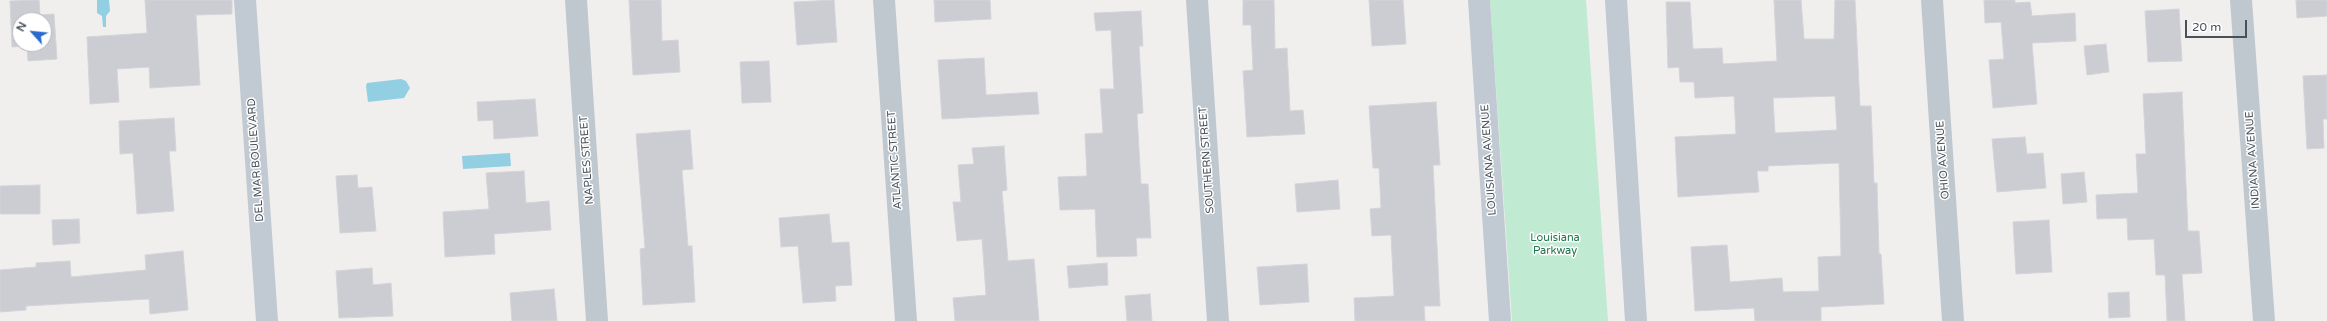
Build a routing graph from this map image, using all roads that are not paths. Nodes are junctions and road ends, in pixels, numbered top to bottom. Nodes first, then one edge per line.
1 (245, 0) edge
2 (576, 0) edge
3 (884, 0) edge
4 (1197, 0) edge
5 (1479, 0) edge
6 (1616, 0) edge
7 (1932, 0) edge
8 (2241, 0) edge
9 (267, 321) edge
10 (598, 321) edge
11 (906, 321) edge
12 (1218, 321) edge
13 (1500, 321) edge
14 (1636, 321) edge
15 (1953, 321) edge
16 (2264, 321) edge

1 - 9 main road, DEL MAR BOULEVARD
2 - 10 street, NAPLES STREET
3 - 11 street, ATLANTIC STREET
4 - 12 street, SOUTHERN STREET
5 - 13 main road, LOUISIANA AVENUE
6 - 14 main road
7 - 15 street, OHIO AVENUE
8 - 16 street, INDIANA AVENUE

